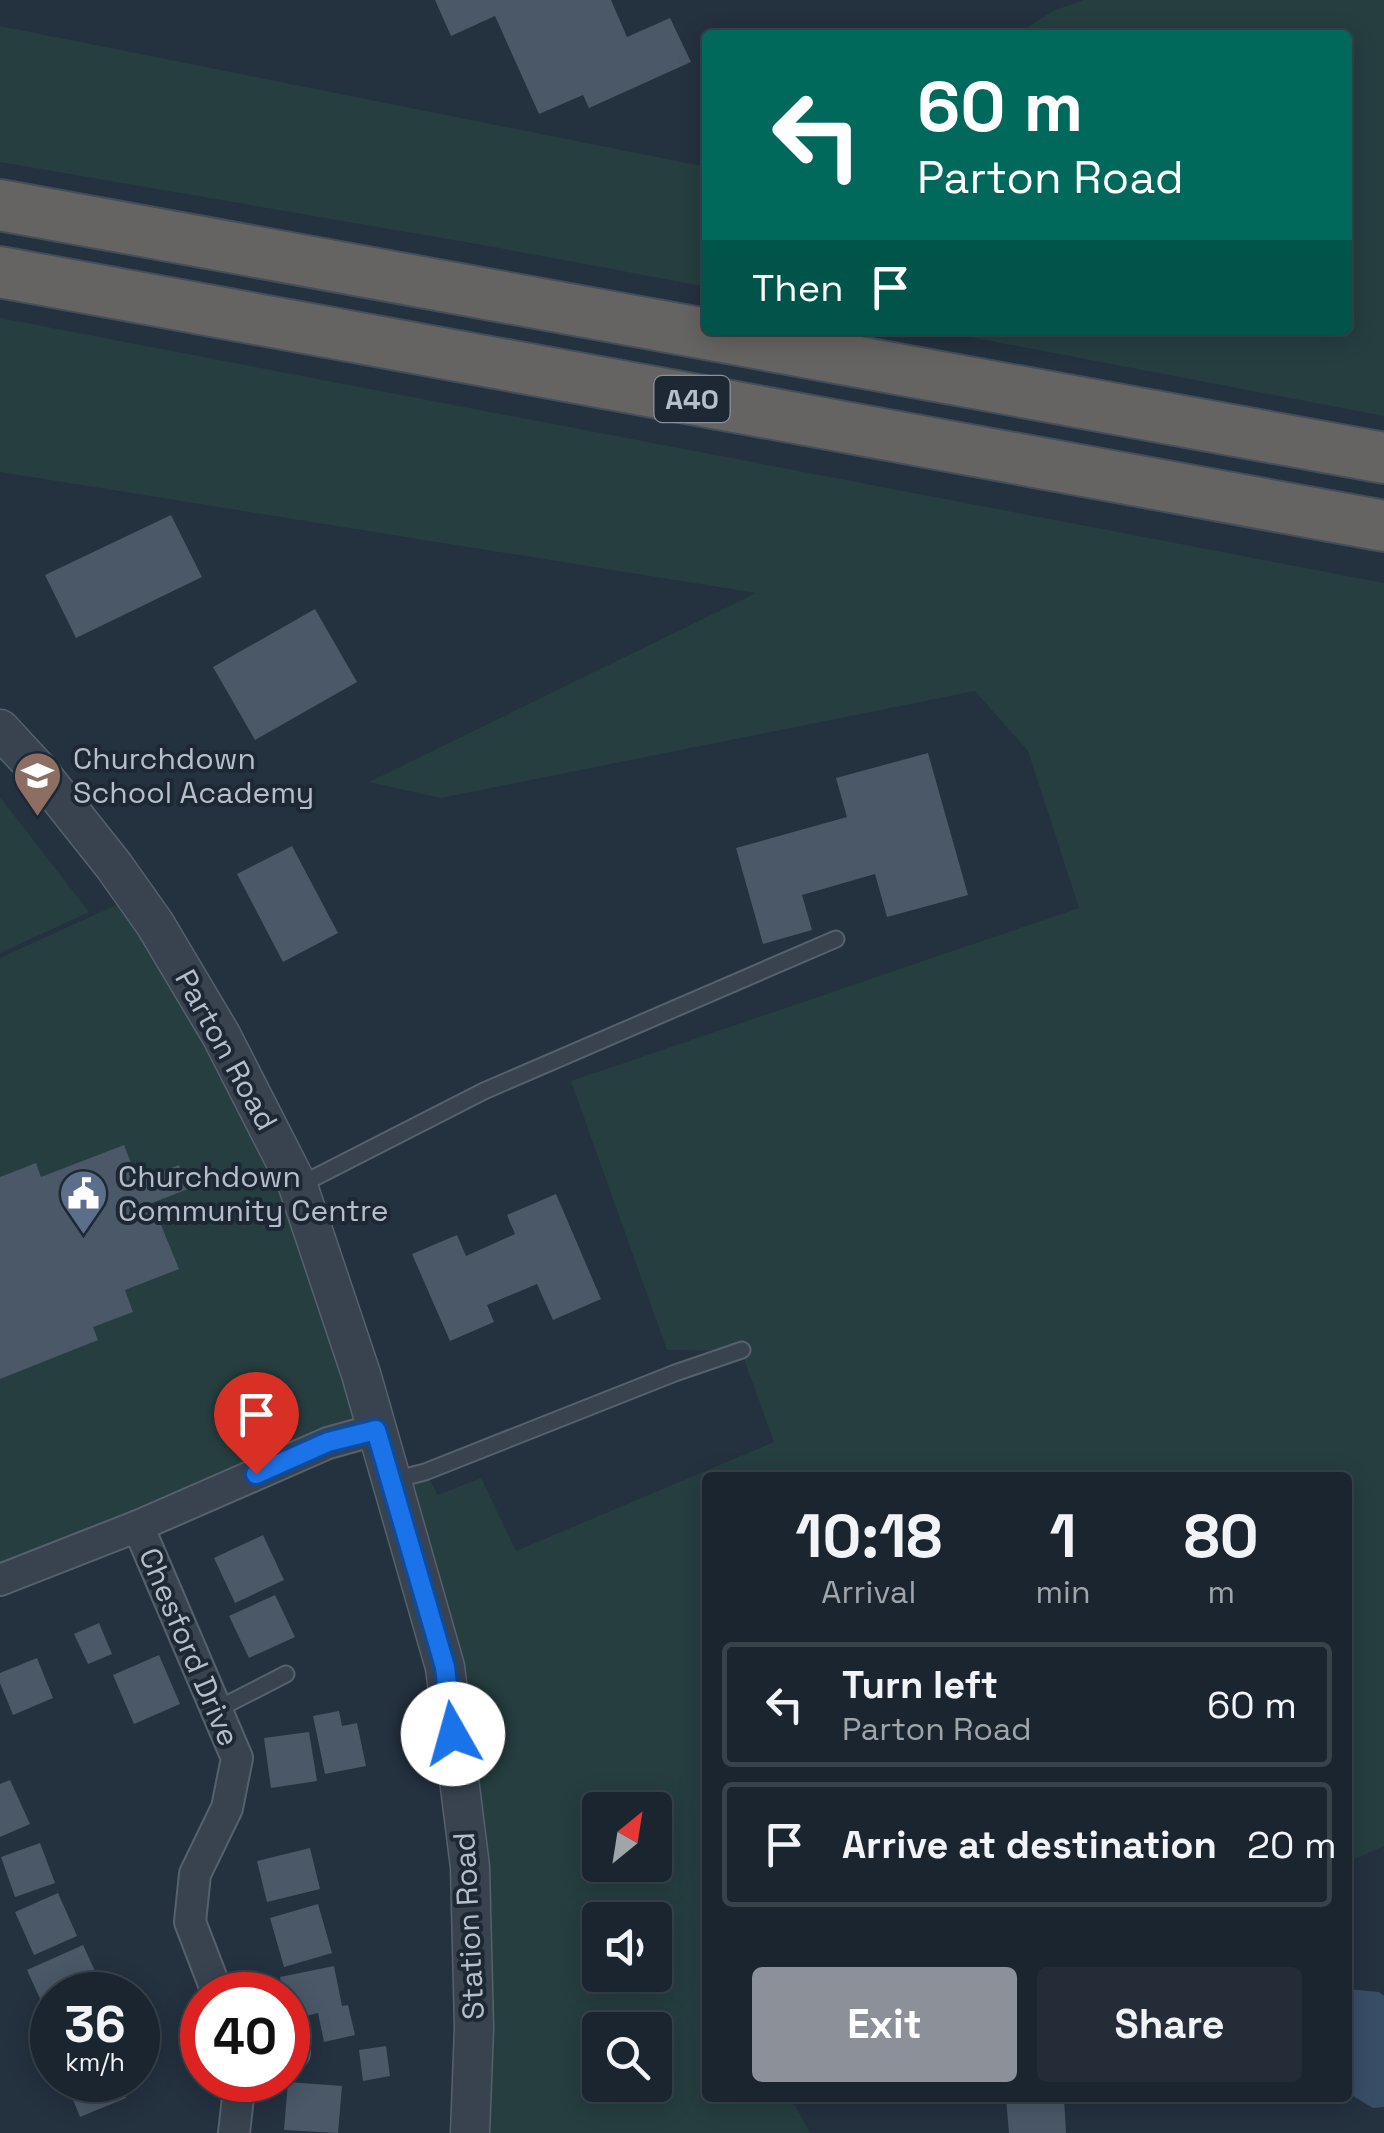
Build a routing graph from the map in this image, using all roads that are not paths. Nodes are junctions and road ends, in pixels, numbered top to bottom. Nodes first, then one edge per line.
1 (0, 206) edge
2 (0, 272) edge
3 (702, 334) edge
4 (708, 335) edge
5 (1384, 458) edge
6 (1384, 526) edge
7 (0, 729) edge
8 (836, 939) dead end
9 (298, 1186) junction
10 (742, 1350) dead end
11 (376, 1430) junction
12 (392, 1480) junction
13 (138, 1526) junction
14 (0, 1580) edge
15 (286, 1674) dead end
16 (216, 1710) junction
17 (209, 1972) edge
18 (238, 2102) edge
19 (234, 2133) edge
20 (470, 2133) edge

1 - 3 highway, A40
2 - 6 highway, A40
4 - 5 highway, A40
7 - 9 street, Parton Road
8 - 9 lane
9 - 11 street, Parton Road
10 - 12 lane
11 - 12 street, Station Road
11 - 13 street
12 - 20 street, Station Road
13 - 14 street
13 - 16 street, Chesford Drive
15 - 16 lane
16 - 17 street, Chesford Drive
18 - 19 street

